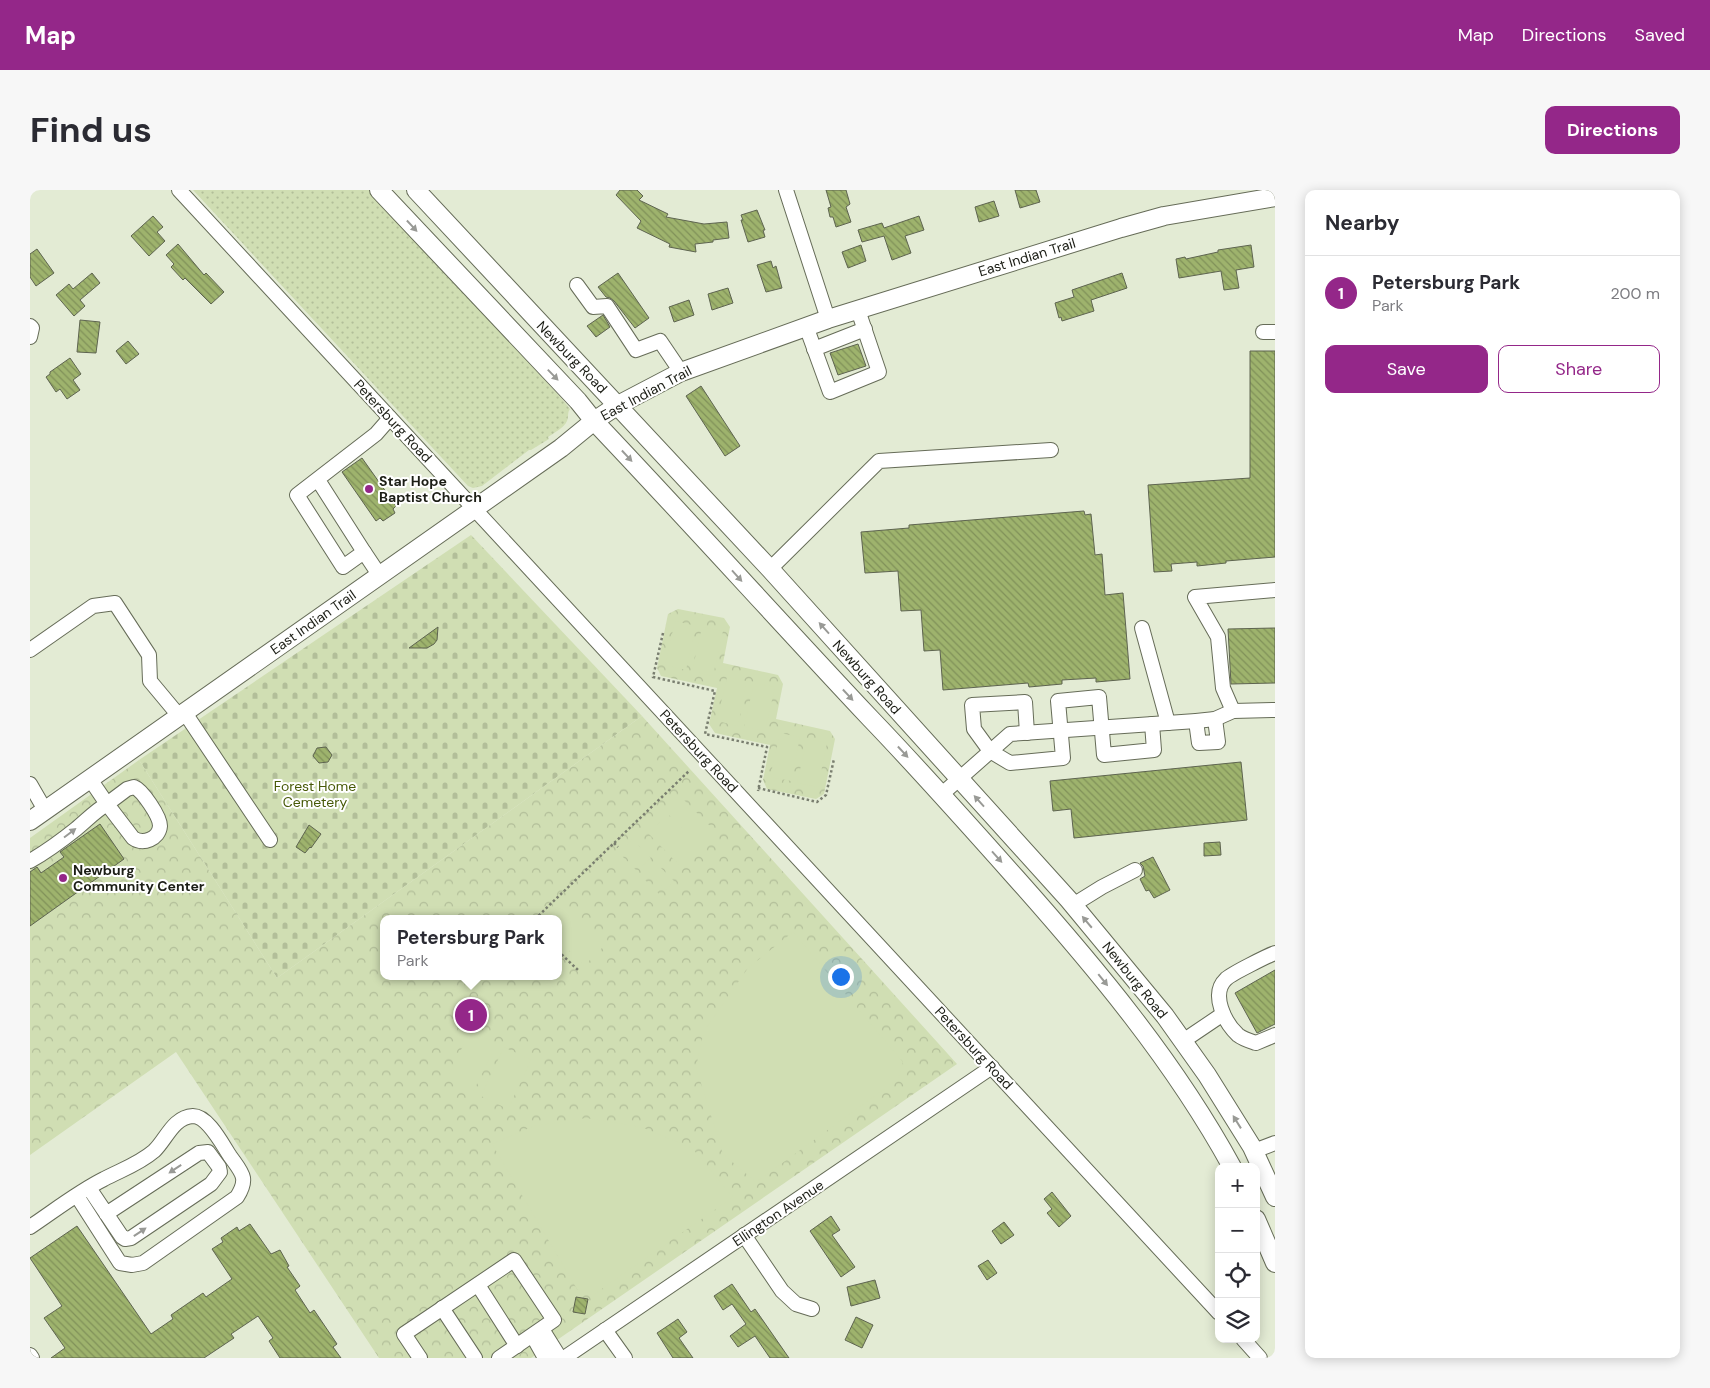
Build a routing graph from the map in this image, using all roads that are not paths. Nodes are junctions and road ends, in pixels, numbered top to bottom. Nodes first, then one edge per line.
1 (179, 190) edge
2 (379, 190) edge
3 (416, 190) edge
4 (786, 190) edge
5 (1275, 197) edge
6 (577, 285) dead end
7 (858, 310) junction
8 (828, 319) junction
9 (806, 326) junction
10 (865, 329) junction
11 (814, 349) junction
12 (681, 372) junction
13 (618, 405) junction
14 (390, 418) junction
15 (594, 420) junction
16 (1052, 450) dead end
17 (318, 480) junction
18 (474, 509) junction
19 (364, 552) junction
20 (770, 569) junction
21 (380, 576) junction
22 (1275, 590) edge
23 (1142, 628) dead end
24 (30, 650) edge
25 (1275, 710) edge
26 (1233, 711) junction
27 (183, 715) junction
28 (1215, 719) junction
29 (1196, 721) junction
30 (1168, 723) junction
31 (1152, 724) junction
32 (1101, 728) junction
33 (1061, 731) junction
34 (1027, 733) junction
35 (990, 751) junction
36 (90, 779) junction
37 (959, 779) junction
38 (30, 784) edge
39 (942, 794) junction
40 (107, 804) junction
41 (45, 810) junction
42 (30, 821) edge
43 (270, 840) dead end
44 (30, 861) edge
45 (1134, 870) dead end
46 (1073, 906) junction
47 (1275, 953) edge
48 (1223, 1014) junction
49 (1275, 1035) edge
50 (1183, 1042) junction
51 (992, 1067) junction
52 (1275, 1142) edge
53 (1254, 1151) junction
54 (1230, 1163) edge
55 (89, 1188) junction
56 (77, 1196) junction
57 (1275, 1197) edge
58 (106, 1214) junction
59 (30, 1227) edge
60 (1260, 1227) edge
61 (744, 1235) junction
62 (1275, 1263) edge
63 (478, 1285) junction
64 (442, 1308) junction
65 (812, 1309) dead end
66 (1215, 1309) edge
67 (605, 1330) junction
68 (538, 1333) junction
69 (1247, 1343) edge
70 (517, 1346) junction
71 (420, 1358) edge
72 (475, 1358) edge
73 (499, 1358) edge
74 (545, 1358) edge
75 (560, 1358) edge
76 (564, 1358) edge
77 (625, 1358) edge
78 (1260, 1358) edge

1 - 14 street, Petersburg Road
2 -> 15 main road, Newburg Road
3 - 13 main road, Newburg Road
4 - 8 street
5 - 7 main road, East Indian Trail
6 - 12 street
7 - 8 main road, East Indian Trail
7 - 10 street
8 - 9 main road, East Indian Trail
9 - 11 street
9 - 12 main road, East Indian Trail
10 - 11 street
10 - 11 street
12 - 13 main road, East Indian Trail
13 - 15 main road, East Indian Trail
13 - 20 main road, Newburg Road
14 - 17 street
14 - 18 street, Petersburg Road
15 - 18 main road, East Indian Trail
15 -> 39 main road, Newburg Road
16 - 20 street
17 - 19 street
17 - 19 street
18 - 21 main road, East Indian Trail
18 - 51 street, Petersburg Road
19 - 21 street
37 -> 20 main road, Newburg Road
21 - 27 main road, East Indian Trail
22 - 26 street
23 - 30 street
24 - 27 street
25 - 26 street
26 - 28 street
27 - 36 main road, East Indian Trail
27 - 43 street
28 - 29 street
28 - 29 street
29 - 30 street
30 - 31 street
31 - 32 street
31 - 32 street
32 - 33 street
32 - 33 street
33 - 34 street
33 - 35 street
34 - 35 street
34 - 35 street
35 - 37 street
36 - 40 street
36 - 41 main road, East Indian Trail
37 - 39 street
46 -> 37 main road, Newburg Road
38 - 41 street
39 -> 54 main road, Newburg Road
40 - 40 street
44 -> 40 street
41 - 42 main road, East Indian Trail
45 - 46 street
50 -> 46 main road, Newburg Road
47 - 48 street
48 - 49 street
48 - 50 street
53 -> 50 main road, Newburg Road
51 - 61 street, Ellington Avenue
51 - 66 street, Petersburg Road
52 - 53 street
53 - 57 main road, Newburg Road
55 - 56 street
55 - 56 street
55 - 58 street
56 - 59 street
58 -> 58 street
60 - 62 main road
61 - 65 street
61 - 67 street, Ellington Avenue
63 - 64 street
63 - 68 street
63 - 70 street
64 - 71 street
64 - 72 street
67 - 76 street, Ellington Avenue
67 - 77 street
68 - 70 street
68 - 74 street
68 - 75 street
69 - 78 street
70 - 73 street

